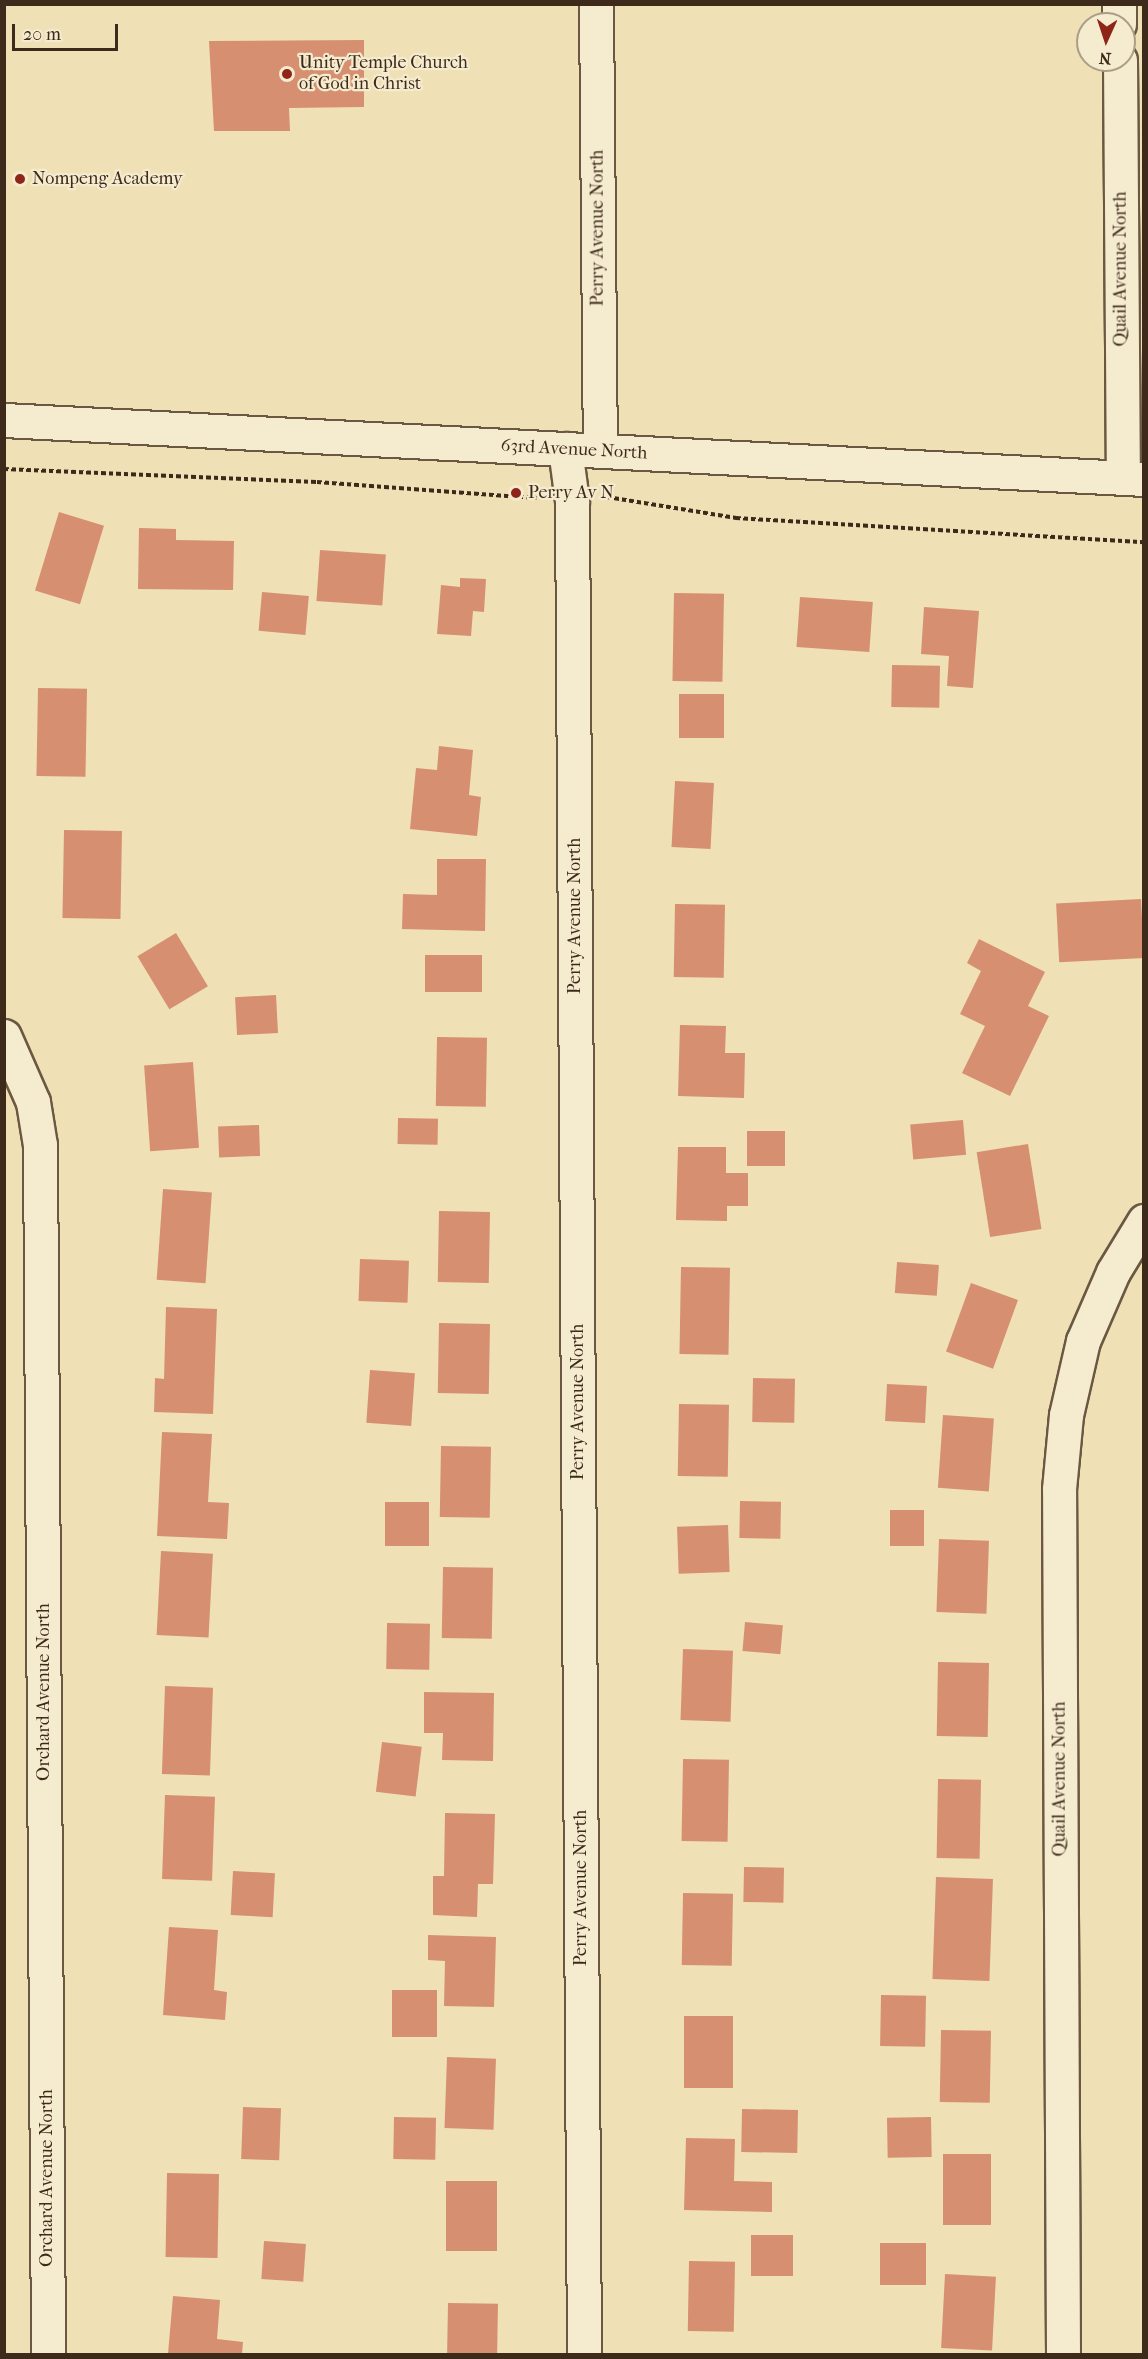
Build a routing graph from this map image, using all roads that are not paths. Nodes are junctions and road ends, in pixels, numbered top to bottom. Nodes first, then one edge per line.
1 (596, 4) edge
2 (1119, 72) edge
3 (4, 420) edge
4 (565, 449) junction
5 (600, 451) junction
6 (1133, 478) edge
7 (4, 1036) edge
8 (1143, 1221) edge
9 (48, 2355) edge
10 (584, 2355) edge
11 (1063, 2355) edge

1 - 5 street, Perry Avenue North
2 - 6 street, Quail Avenue North
3 - 4 street, 63rd Avenue North
4 - 5 street, 63rd Avenue North
4 - 10 street, Perry Avenue North
5 - 6 street, 63rd Avenue North
7 - 9 street, Orchard Avenue North
8 - 11 street, Quail Avenue North

